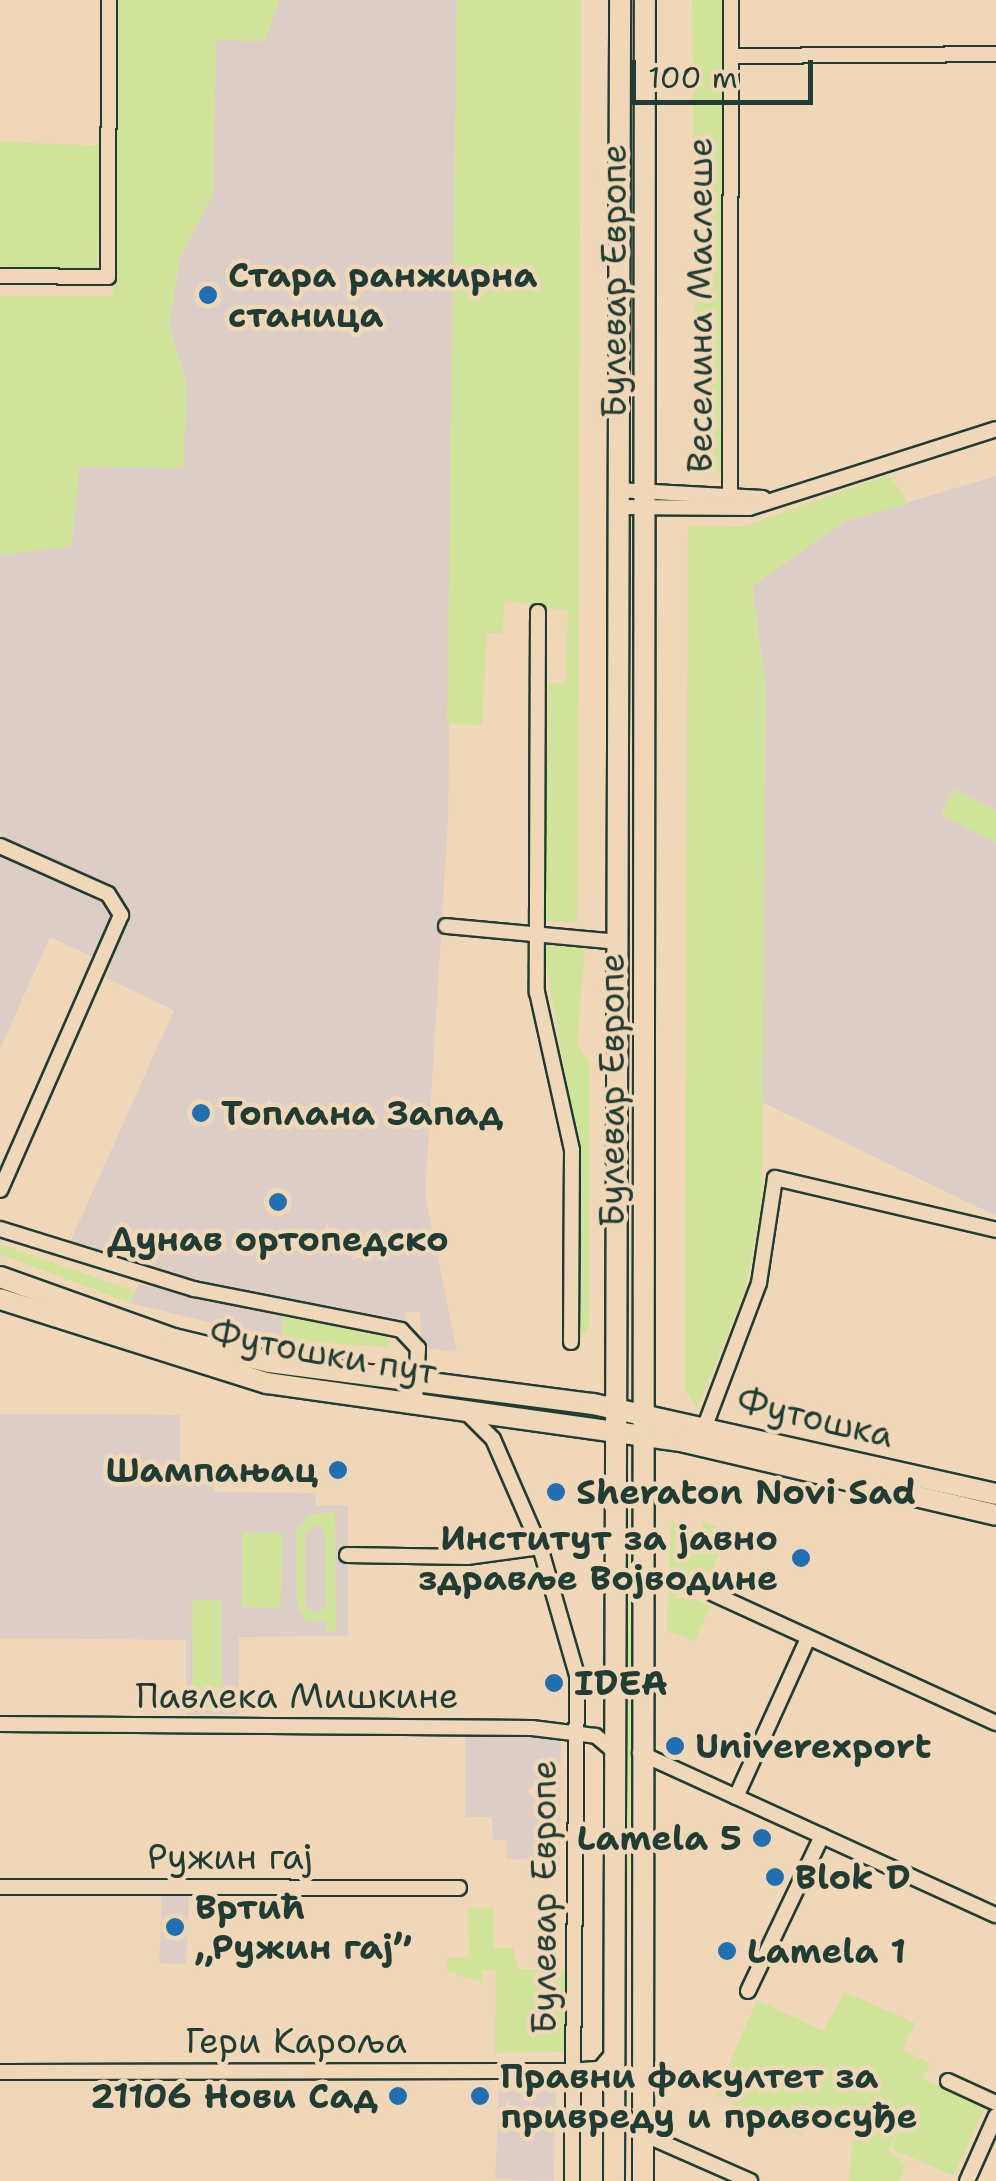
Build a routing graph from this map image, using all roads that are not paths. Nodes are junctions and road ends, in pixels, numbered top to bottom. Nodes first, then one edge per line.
1 (109, 0) edge
2 (620, 0) edge
3 (645, 0) edge
4 (731, 0) edge
5 (996, 54) edge
6 (731, 56) junction
7 (0, 276) edge
8 (996, 428) edge
9 (730, 491) junction
10 (617, 498) junction
11 (646, 498) junction
12 (763, 498) junction
13 (538, 612) dead end
14 (0, 846) edge
15 (446, 926) dead end
16 (535, 940) junction
17 (618, 942) junction
18 (0, 1190) edge
19 (0, 1229) edge
20 (996, 1230) edge
21 (0, 1277) edge
22 (0, 1299) edge
23 (571, 1342) dead end
24 (416, 1382) junction
25 (416, 1404) junction
26 (619, 1409) junction
27 (464, 1411) junction
28 (510, 1417) junction
29 (642, 1425) junction
30 (705, 1426) junction
31 (619, 1432) junction
32 (493, 1439) junction
33 (996, 1494) edge
34 (996, 1516) edge
35 (540, 1546) junction
36 (347, 1555) dead end
37 (714, 1594) dead end
38 (808, 1638) junction
39 (615, 1712) junction
40 (996, 1722) edge
41 (0, 1724) edge
42 (585, 1734) junction
43 (615, 1752) junction
44 (639, 1753) junction
45 (736, 1797) junction
46 (822, 1836) junction
47 (0, 1887) edge
48 (460, 1888) dead end
49 (996, 1915) edge
50 (748, 1991) dead end
51 (614, 2051) junction
52 (584, 2070) junction
53 (0, 2072) edge
54 (948, 2081) dead end
55 (614, 2084) junction
56 (996, 2102) edge
57 (996, 2116) edge
58 (643, 2134) junction
59 (572, 2181) edge
60 (614, 2181) edge
61 (642, 2181) edge
62 (750, 2181) edge
63 (967, 2181) edge

1 - 7 street
2 - 10 main road, Булевар Европе
3 - 11 main road, Булевар Европе
4 - 6 street, Веселина Маслеше
5 - 6 street
6 - 9 street, Веселина Маслеше
8 - 12 street
9 - 11 street
9 - 12 street
10 - 11 street
10 - 17 main road, Булевар Европе
11 - 12 street
11 - 29 main road, Булевар Европе
13 - 16 street
14 - 18 street
15 - 16 street
16 - 17 street
16 - 23 street
17 - 26 main road, Булевар Европе
19 - 24 street
20 - 30 street
21 - 24 main road, Футошки пут
22 - 25 main road, Футошки пут
24 - 25 street
24 - 26 main road, Футошки пут
25 - 27 main road, Футошки пут
26 - 29 main road, Футошка
26 - 31 main road, Булевар Европе
27 - 28 main road, Футошки пут
27 - 32 street
28 - 31 main road, Футошки пут
28 - 32 street
29 - 30 main road, Футошка
29 - 31 main road, Футошки пут
29 - 34 main road, Футошка
29 - 44 main road, Булевар Европе
30 - 33 main road, Футошка
31 - 39 main road, Булевар Европе
32 - 35 street, Булевар Европе
35 - 36 street
35 - 42 street, Булевар Европе
37 - 38 street
38 - 40 street
38 - 45 street
39 - 42 street
39 - 43 main road, Булевар Европе
41 - 42 street, Павлека Мишкине
42 - 43 street
42 - 52 street, Булевар Европе
43 - 51 main road, Булевар Европе
44 - 45 street
44 - 58 main road, Булевар Европе
45 - 46 street
46 - 49 street
46 - 50 street
47 - 48 street, Ружин гај
51 - 52 street
51 - 55 main road, Булевар Европе
52 - 53 street, Гери Кароља
52 - 55 street
52 - 59 street, Булевар Европе
54 - 56 street
55 - 60 main road, Булевар Европе
57 - 63 street
58 - 61 main road, Булевар Европе
58 - 62 street

